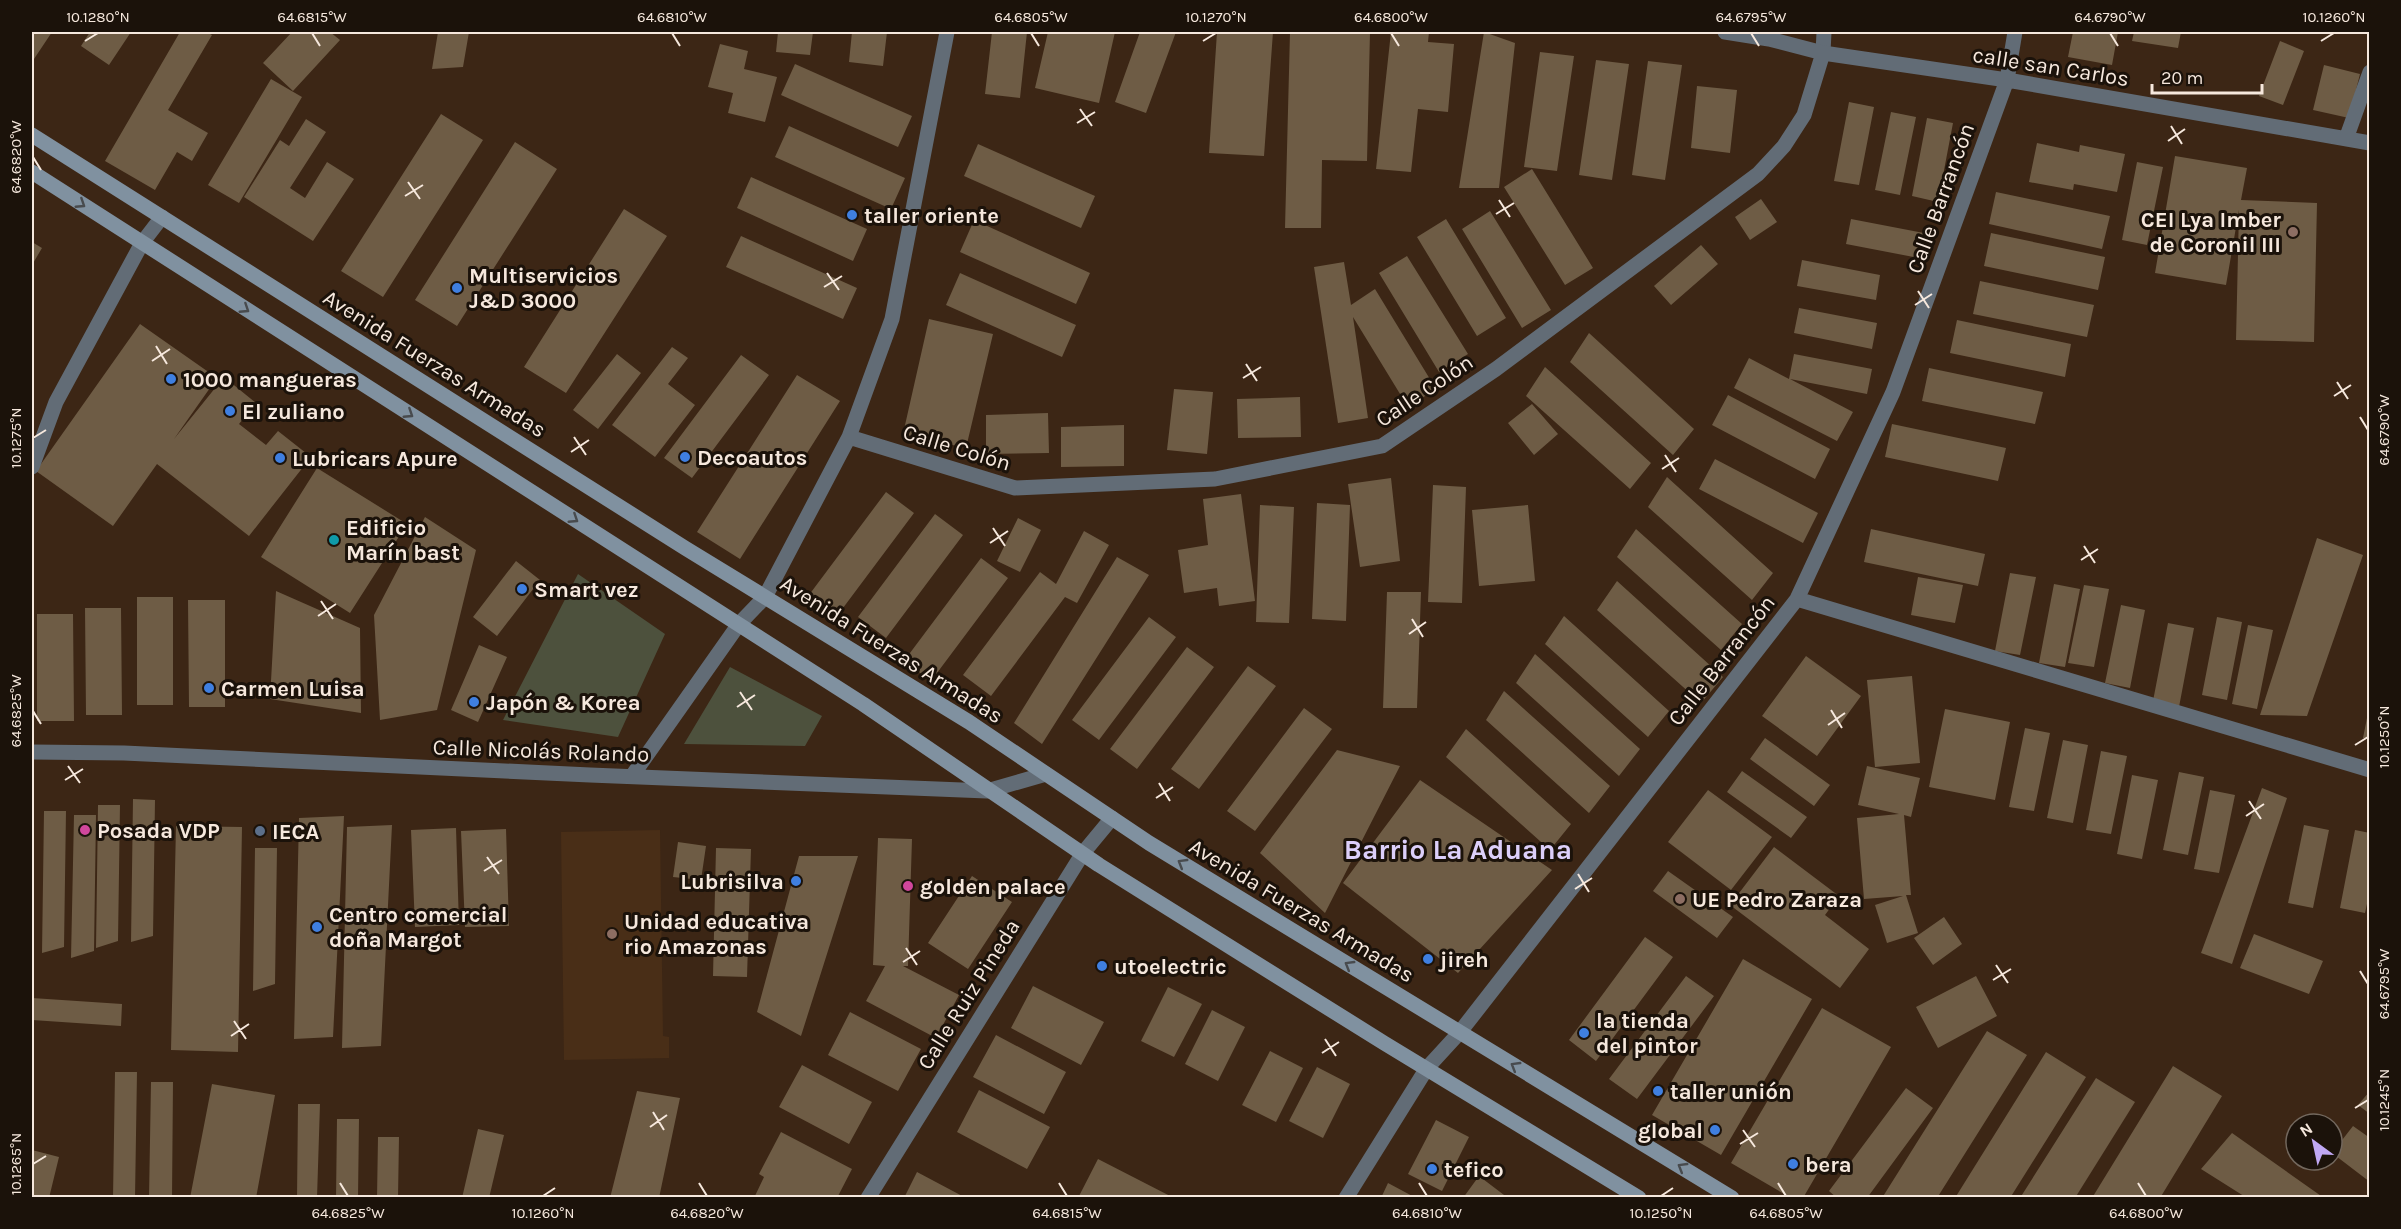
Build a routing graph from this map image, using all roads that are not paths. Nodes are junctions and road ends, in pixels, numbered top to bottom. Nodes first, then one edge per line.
1 (947, 32) edge
2 (1725, 32) edge
3 (1824, 32) edge
4 (2015, 32) edge
5 (1823, 53) junction
6 (2370, 72) edge
7 (2007, 80) junction
8 (32, 135) edge
9 (2346, 138) junction
10 (2370, 143) edge
11 (32, 172) edge
12 (162, 217) junction
13 (142, 243) junction
14 (849, 437) junction
15 (32, 467) edge
16 (765, 597) junction
17 (1797, 599) junction
18 (739, 624) junction
19 (32, 752) edge
20 (2370, 770) edge
21 (1046, 774) junction
22 (632, 777) junction
23 (987, 790) junction
24 (1112, 818) junction
25 (1083, 853) junction
26 (1460, 1032) junction
27 (1427, 1068) junction
28 (868, 1197) edge
29 (1346, 1197) edge
30 (1639, 1197) edge
31 (1732, 1197) edge

1 - 14 street
2 - 5 street, calle san Carlos
3 - 5 street, Calle Colón
4 - 7 street, Calle Barrancón
5 - 7 street, calle san Carlos
5 - 14 street, Calle Colón
6 - 9 street
7 - 9 street, calle san Carlos
7 - 17 street, Calle Barrancón
8 - 12 street, Avenida Fuerzas Armadas
9 - 10 street, calle san Carlos
11 -> 13 street
12 - 13 street
12 - 16 street, Avenida Fuerzas Armadas
13 - 15 street
13 -> 18 street
14 - 16 street
16 - 18 street
16 - 21 street, Avenida Fuerzas Armadas
17 - 20 street
17 - 26 street, Calle Barrancón
18 - 22 street
18 - 23 street
19 - 22 street, Calle Nicolás Rolando
21 - 23 street, Calle Nicolás Rolando
21 - 24 street, Avenida Fuerzas Armadas
22 - 23 street, Calle Nicolás Rolando
23 - 25 street
24 - 25 street, Calle Ruiz Pineda
26 -> 24 street, Avenida Fuerzas Armadas
25 - 27 street
25 - 28 street, Calle Ruiz Pineda
26 - 27 street, Calle Barrancón
31 -> 26 street, Avenida Fuerzas Armadas
27 - 29 street, Calle Barrancón
27 - 30 street

